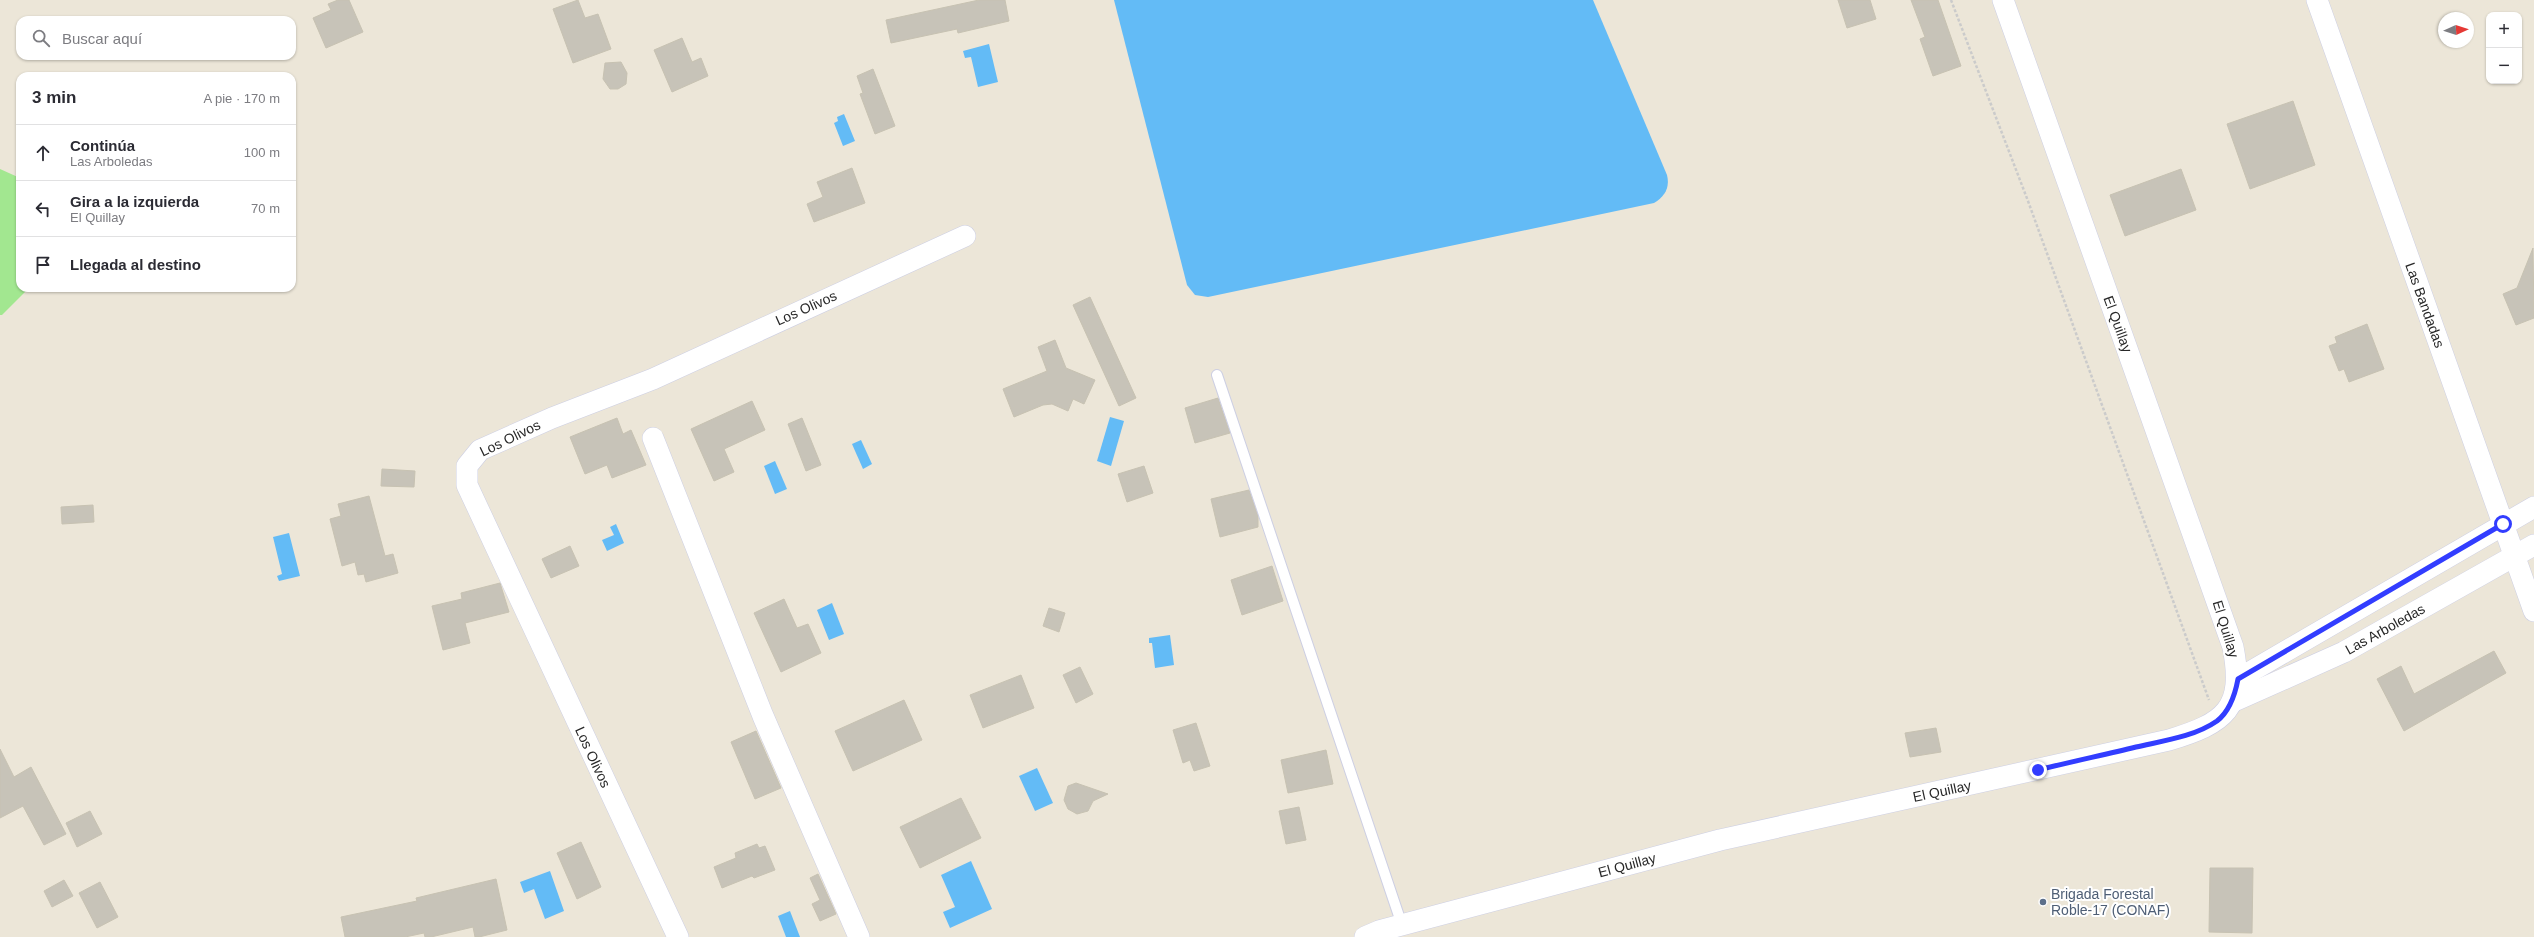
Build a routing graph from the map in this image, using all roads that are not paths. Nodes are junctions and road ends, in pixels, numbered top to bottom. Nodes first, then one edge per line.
1 (2003, 0) edge
2 (2317, 0) edge
3 (965, 236) dead end
4 (1217, 375) dead end
5 (653, 438) dead end
6 (2534, 507) edge
7 (2503, 524) junction
8 (2534, 545) edge
9 (2514, 556) junction
10 (2534, 611) edge
11 (2238, 679) junction
12 (2232, 702) junction
13 (1402, 925) junction
14 (678, 937) edge
15 (858, 937) edge
16 (1365, 937) edge

1 - 11 street, El Quillay
2 - 7 street, Las Bandadas
3 - 14 street, Los Olivos
4 - 13 lane
5 - 15 street
6 - 7 street
7 - 9 street, Las Bandadas
7 - 11 street
8 - 9 street, Las Arboledas
9 - 10 street, Las Bandadas
9 - 12 street, Las Arboledas
11 - 12 street, El Quillay
12 - 13 street, El Quillay
13 - 16 street, El Quillay

